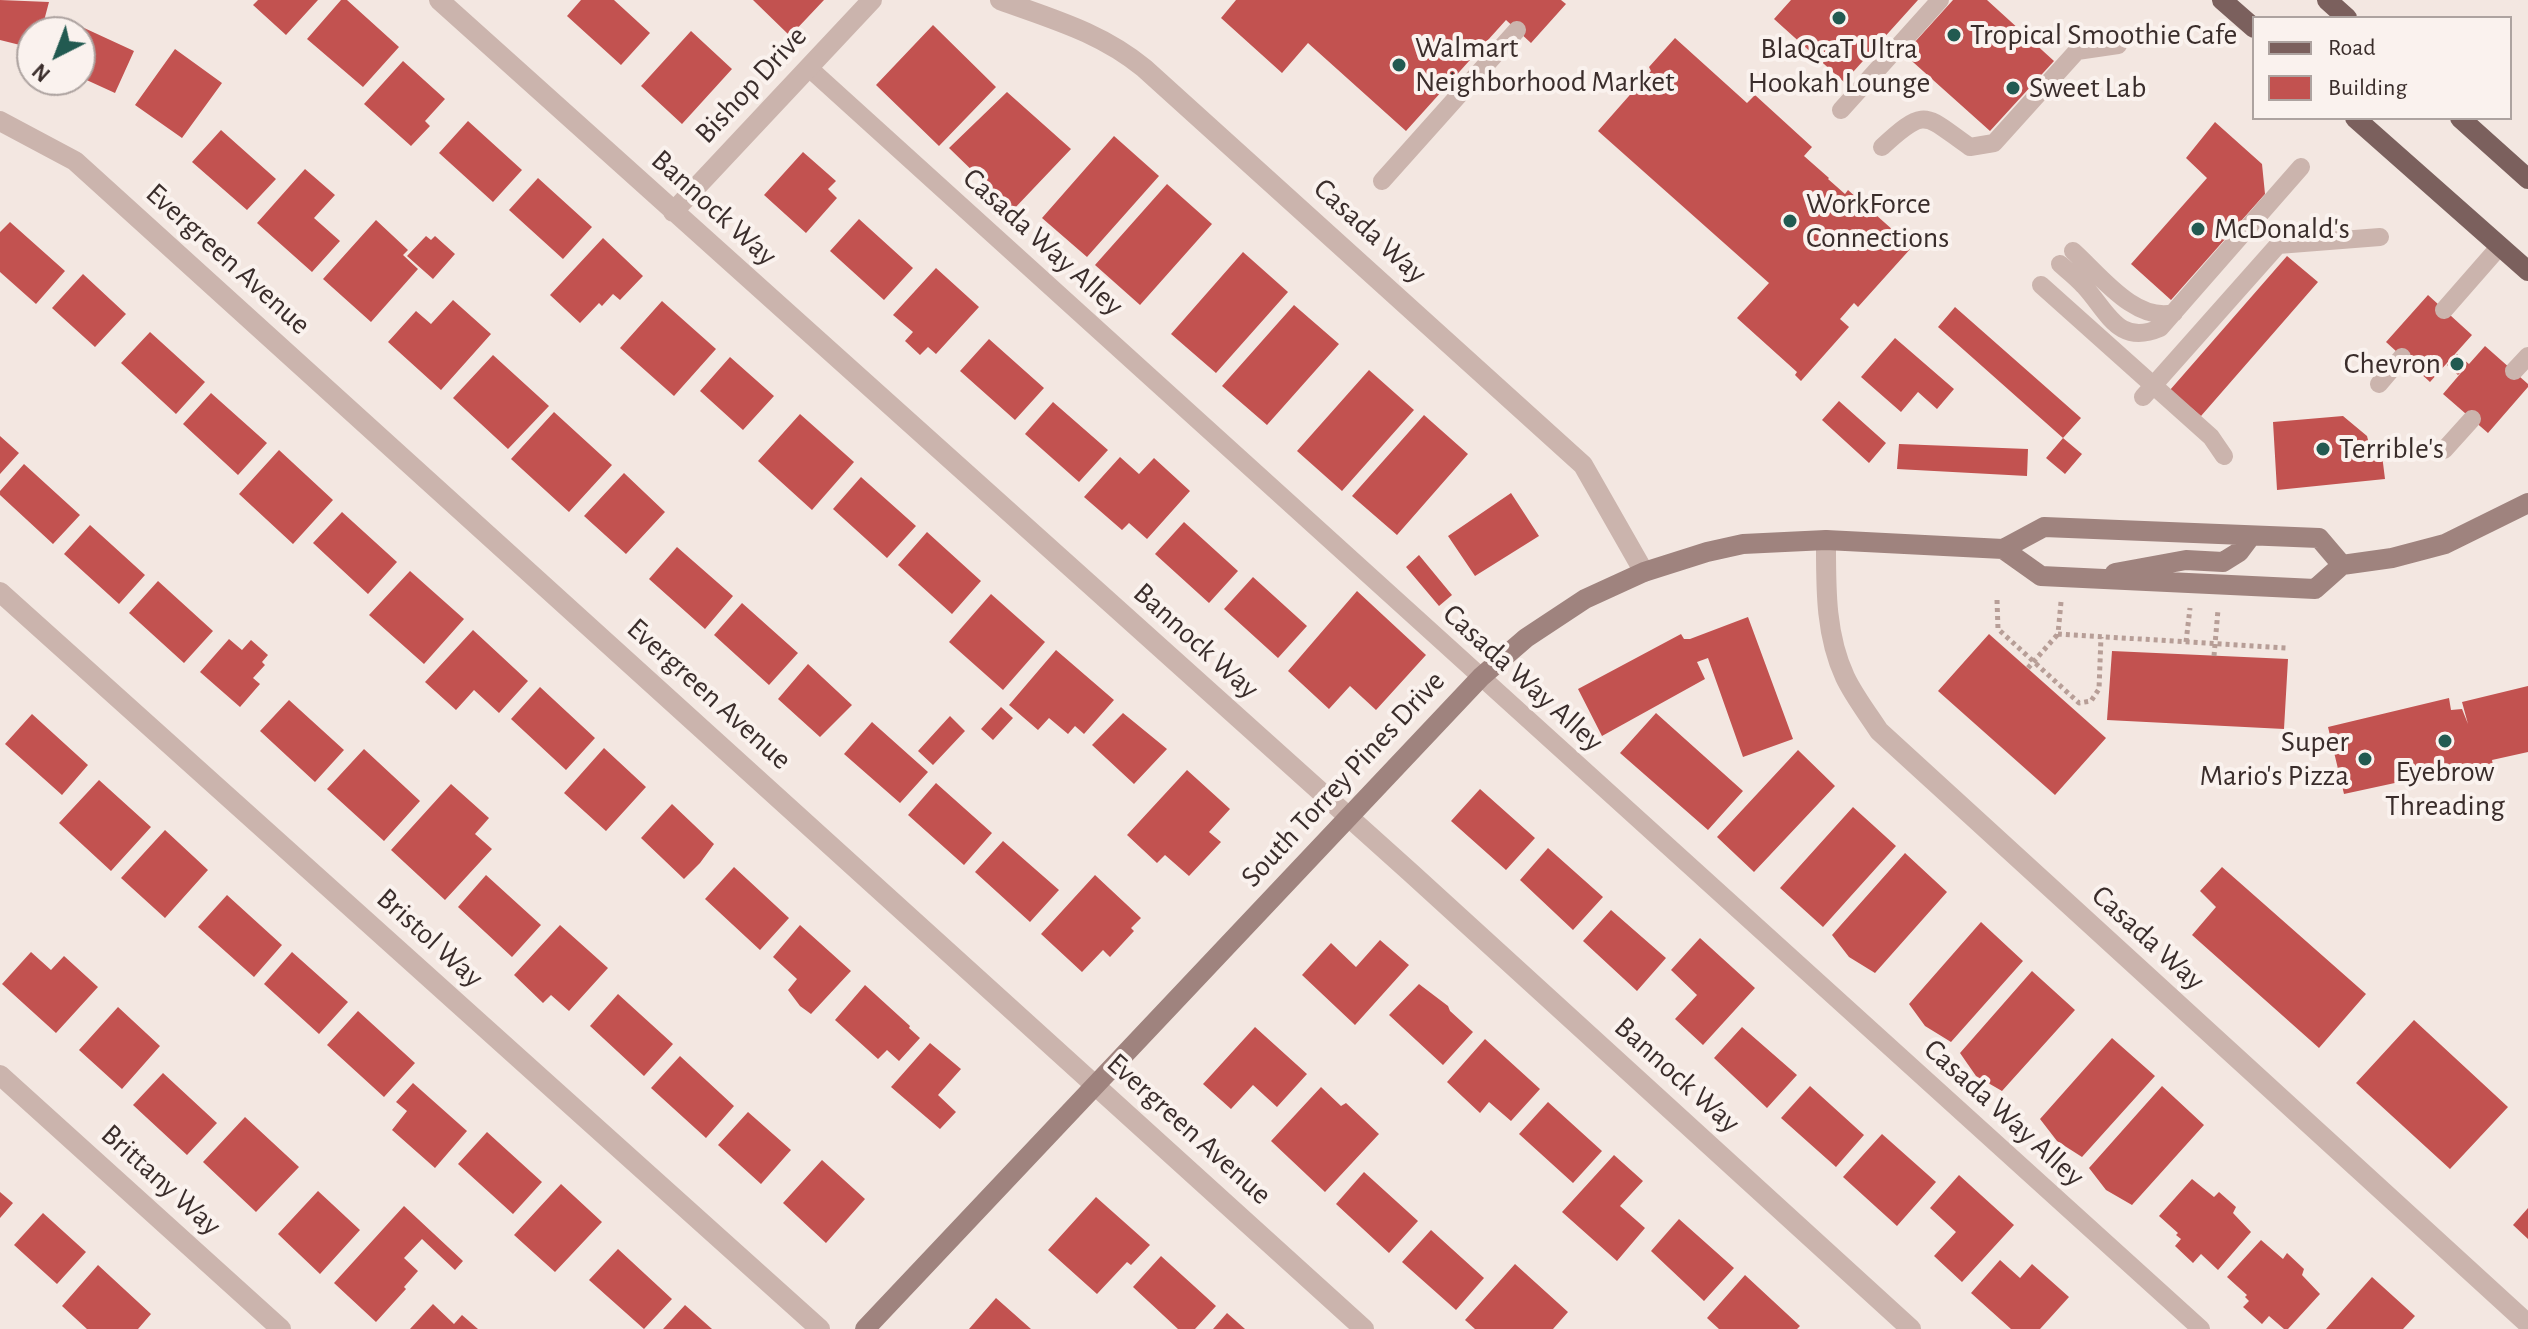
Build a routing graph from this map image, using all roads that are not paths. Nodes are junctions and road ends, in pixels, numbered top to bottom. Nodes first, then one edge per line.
1 (439, 0) edge
2 (872, 0) edge
3 (1000, 0) edge
4 (1940, 0) edge
5 (2222, 0) edge
6 (2327, 0) edge
7 (2345, 16) edge
8 (2252, 26) edge
9 (1517, 30) dead end
10 (2118, 45) dead end
11 (809, 68) junction
12 (1841, 110) dead end
13 (2357, 120) edge
14 (2462, 120) edge
15 (0, 121) edge
16 (1882, 147) dead end
17 (2301, 167) dead end
18 (2528, 179) edge
19 (1382, 181) dead end
20 (673, 212) junction
21 (2380, 237) dead end
22 (2500, 246) junction
23 (2528, 271) edge
24 (2041, 285) dead end
25 (2444, 310) dead end
26 (2174, 313) junction
27 (2528, 356) edge
28 (2402, 357) dead end
29 (2514, 371) dead end
30 (2379, 384) dead end
31 (2148, 391) junction
32 (2472, 419) dead end
33 (2444, 450) dead end
34 (2224, 456) dead end
35 (2528, 503) edge
36 (2251, 536) junction
37 (1826, 540) junction
38 (2003, 549) junction
39 (2342, 565) junction
40 (1644, 572) junction
41 (2082, 578) junction
42 (0, 592) edge
43 (1481, 677) junction
44 (1348, 817) junction
45 (0, 1075) edge
46 (1096, 1085) junction
47 (2528, 1324) edge
48 (281, 1329) edge
49 (820, 1329) edge
50 (865, 1329) edge
51 (1364, 1329) edge
52 (1911, 1329) edge
53 (2201, 1329) edge

1 - 20 street, Bannock Way
2 - 11 street, Bishop Drive
3 - 40 street, Casada Way
4 - 12 lane
5 - 8 main road
6 - 7 main road
9 - 19 lane
10 - 16 lane
11 - 20 street, Bishop Drive
11 - 43 lane, Casada Way Alley
13 - 22 main road
14 - 18 main road
15 - 46 street, Evergreen Avenue
17 - 26 lane
20 - 44 street, Bannock Way
21 - 31 lane
22 - 23 main road
22 - 25 lane
24 - 31 lane
26 - 26 lane
27 - 29 lane
28 - 30 lane
31 - 34 lane
32 - 33 lane
35 - 39 main road
36 - 38 main road
36 - 39 main road
36 - 41 main road
37 - 38 main road, South Torrey Pines Drive
37 - 40 main road, South Torrey Pines Drive
37 - 47 street, Casada Way
38 - 41 main road
39 - 41 main road
40 - 43 main road, South Torrey Pines Drive
42 - 49 street, Bristol Way
43 - 44 main road, South Torrey Pines Drive
43 - 53 lane, Casada Way Alley
44 - 46 main road, South Torrey Pines Drive
44 - 52 street, Bannock Way
45 - 48 street, Brittany Way
46 - 50 main road, South Torrey Pines Drive
46 - 51 street, Evergreen Avenue

